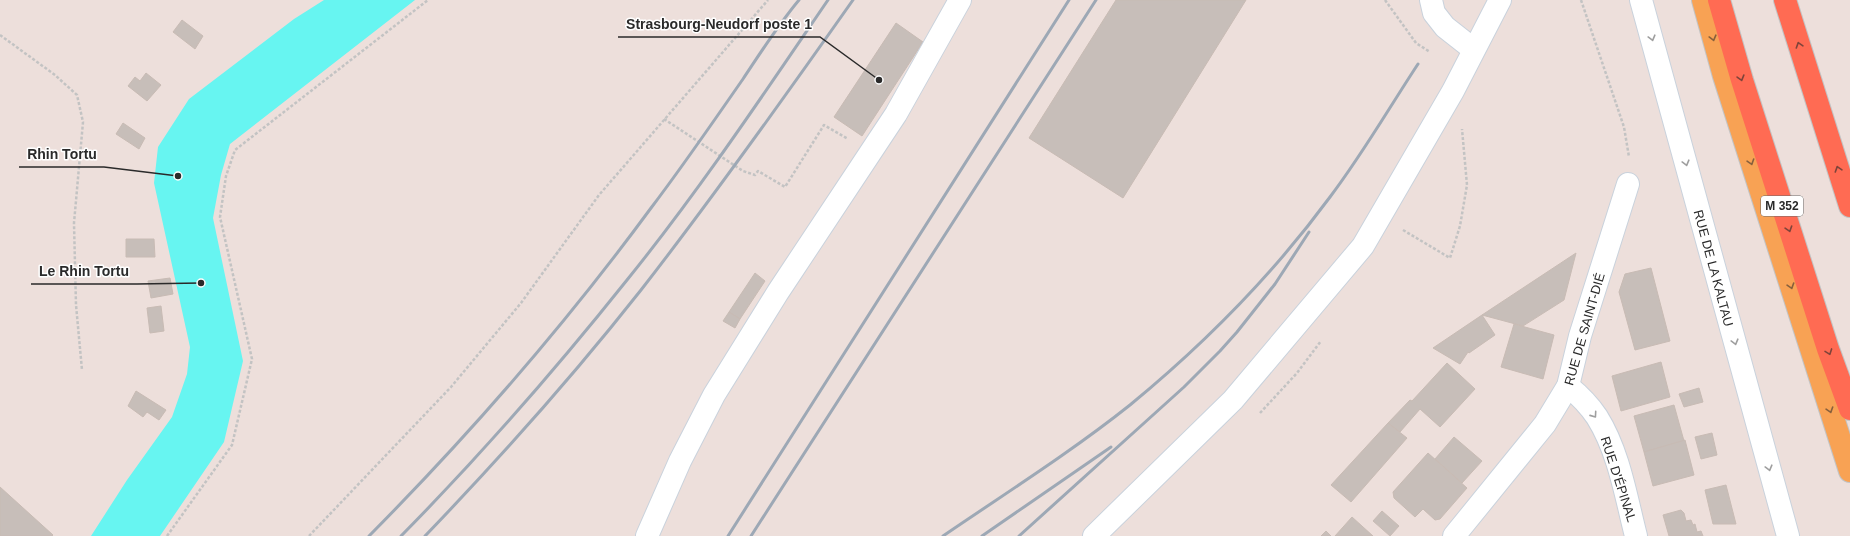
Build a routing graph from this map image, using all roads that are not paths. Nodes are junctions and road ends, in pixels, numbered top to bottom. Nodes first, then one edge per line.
1 (960, 0) edge
2 (1431, 0) edge
3 (1500, 0) edge
4 (1641, 0) edge
5 (1703, 0) edge
6 (1719, 0) edge
7 (1785, 0) edge
8 (1473, 49) junction
9 (1628, 184) road end
10 (1850, 206) edge
11 (1568, 386) junction
12 (1850, 409) edge
13 (1850, 470) edge
14 (647, 536) edge
15 (1094, 536) edge
16 (1454, 536) edge
17 (1636, 536) edge
18 (1788, 536) edge

1 - 14 street
2 - 8 street
3 - 8 street
4 -> 18 street, RUE DE LA KALTAU
5 -> 13 main road
6 -> 12 highway, M 352
10 -> 7 highway
8 - 15 street
9 - 11 street, RUE DE SAINT-DIÉ
11 - 16 street, RUE DE SAINT-DIÉ
11 -> 17 street, RUE D'ÉPINAL

